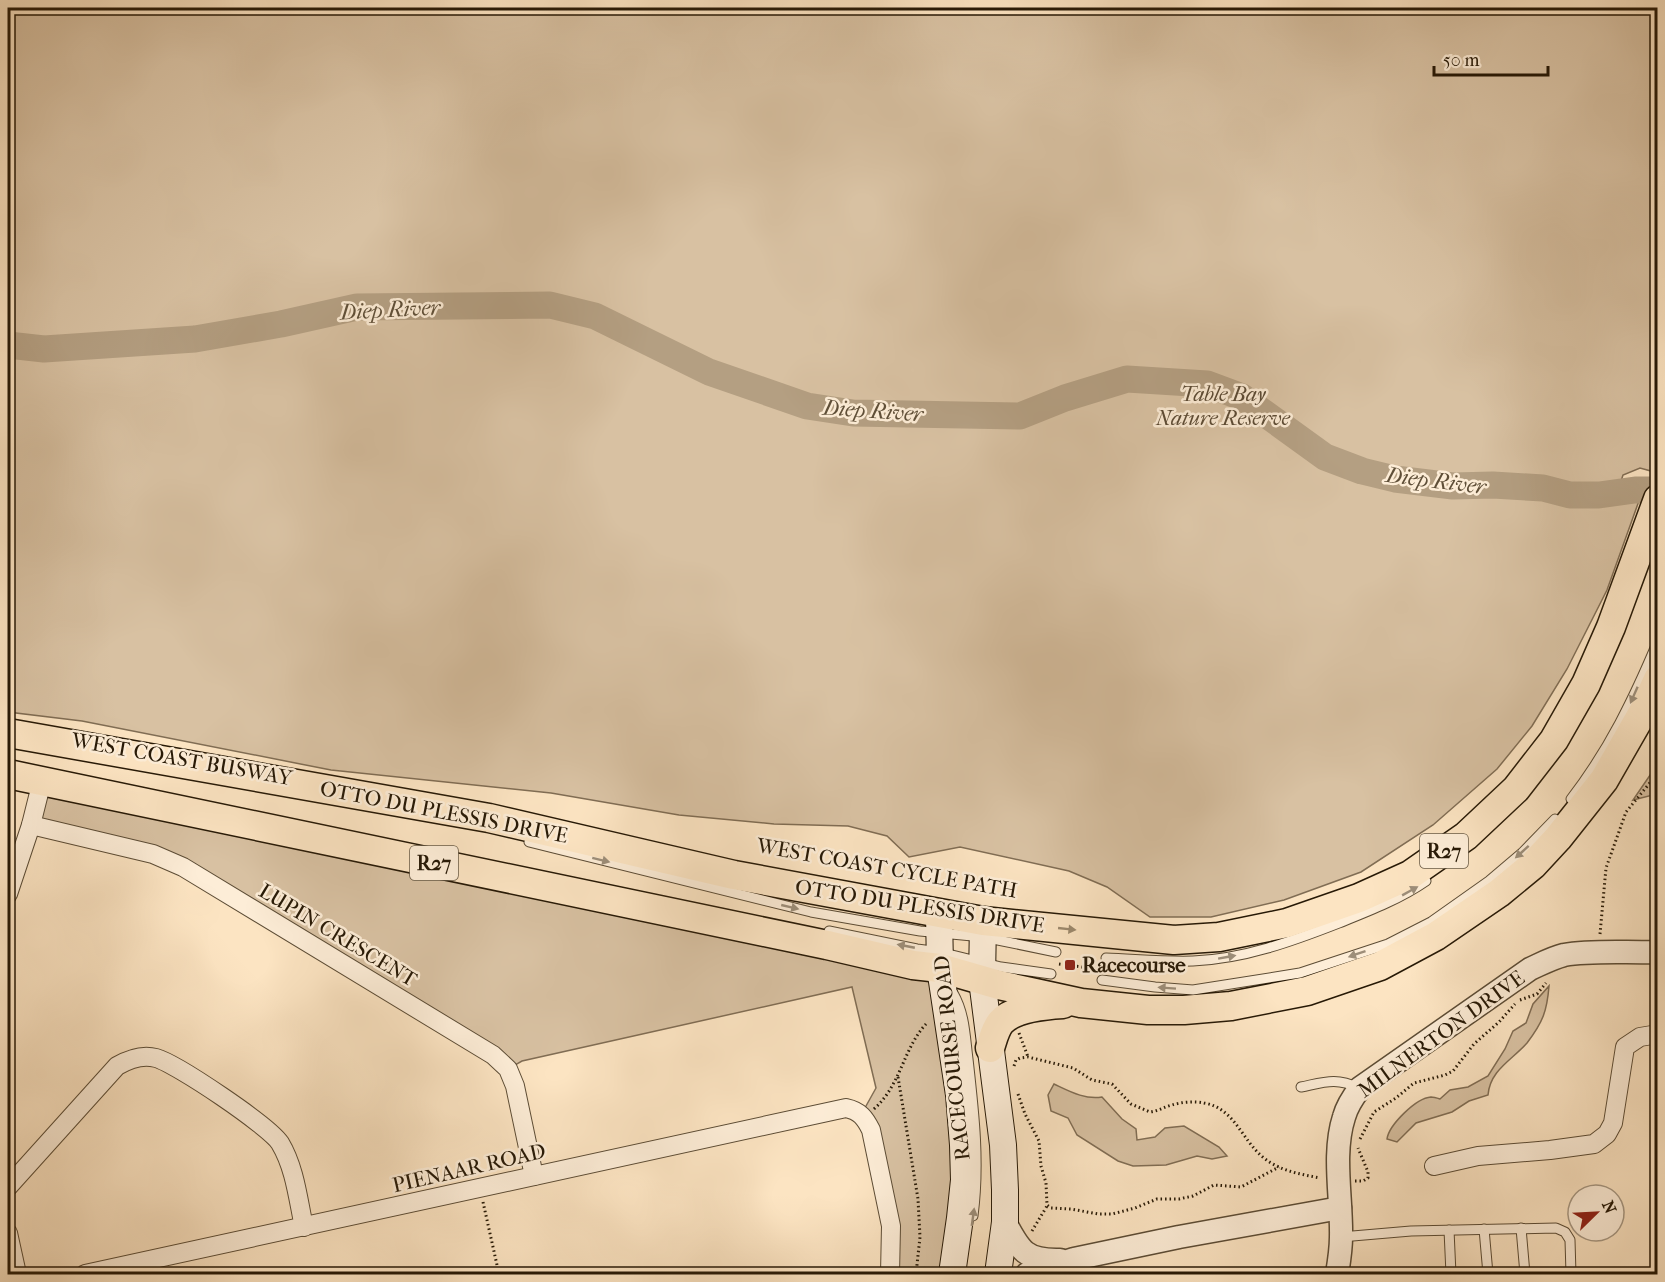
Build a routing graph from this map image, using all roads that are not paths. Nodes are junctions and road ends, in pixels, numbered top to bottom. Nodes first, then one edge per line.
1 (1658, 499) edge
2 (1658, 641) edge
3 (1658, 679) edge
4 (8, 733) edge
5 (8, 774) edge
6 (42, 781) junction
7 (31, 825) junction
8 (525, 841) dead end
9 (1436, 874) dead end
10 (8, 894) edge
11 (819, 929) dead end
12 (983, 929) junction
13 (940, 941) junction
14 (1056, 952) dead end
15 (1658, 952) edge
16 (1106, 958) dead end
17 (982, 971) junction
18 (1051, 974) dead end
19 (1101, 980) dead end
20 (1081, 1003) junction
21 (1658, 1034) edge
22 (985, 1056) junction
23 (1301, 1087) dead end
24 (1360, 1088) junction
25 (989, 1111) dead end
26 (994, 1157) dead end
27 (1434, 1166) dead end
28 (534, 1176) junction
29 (8, 1187) edge
30 (995, 1191) dead end
31 (1340, 1208) junction
32 (1005, 1222) junction
33 (304, 1227) junction
34 (971, 1228) dead end
35 (1521, 1228) junction
36 (1484, 1229) junction
37 (1449, 1230) junction
38 (8, 1233) edge
39 (1341, 1237) junction
40 (1074, 1259) junction
41 (16, 1275) edge
42 (85, 1275) edge
43 (890, 1275) edge
44 (952, 1275) edge
45 (998, 1275) edge
46 (1027, 1275) edge
47 (1337, 1275) edge
48 (1451, 1275) edge
49 (1488, 1275) edge
50 (1525, 1275) edge
51 (1571, 1275) edge

12 -> 1 main road, OTTO DU PLESSIS DRIVE / R27
2 -> 19 lane
3 - 20 main road, OTTO DU PLESSIS DRIVE / R27
4 - 13 main road, OTTO DU PLESSIS DRIVE / R27
5 - 6 main road, OTTO DU PLESSIS DRIVE / R27
6 - 7 street
6 - 13 main road, OTTO DU PLESSIS DRIVE / R27
7 - 10 street
7 - 28 street, LUPIN CRESCENT
8 -> 13 lane
16 -> 9 lane
13 -> 11 lane
12 - 13 main road, OTTO DU PLESSIS DRIVE / R27
12 - 14 lane
12 - 17 main road, RACECOURSE ROAD
13 - 17 main road, OTTO DU PLESSIS DRIVE / R27
34 -> 13 lane
13 - 44 main road, RACECOURSE ROAD
15 - 24 street, MILNERTON DRIVE
17 - 18 lane
17 - 20 main road, OTTO DU PLESSIS DRIVE / R27
17 - 22 main road, RACECOURSE ROAD
20 - 22 main road
21 - 27 street
22 - 25 lane
22 - 32 main road, RACECOURSE ROAD
23 - 24 lane
24 - 31 street, MILNERTON DRIVE
26 - 30 lane
28 - 33 street, PIENAAR ROAD
28 - 43 street, PIENAAR ROAD
29 - 33 street
31 - 39 street, MILNERTON DRIVE
31 - 40 street
32 - 40 street
32 - 45 main road, RACECOURSE ROAD
33 - 42 street, PIENAAR ROAD
35 - 36 lane
35 - 50 lane
35 - 51 lane
36 - 37 lane
36 - 49 lane
37 - 39 lane
37 - 48 lane
38 - 41 street
39 - 47 street, MILNERTON DRIVE
40 - 46 street

